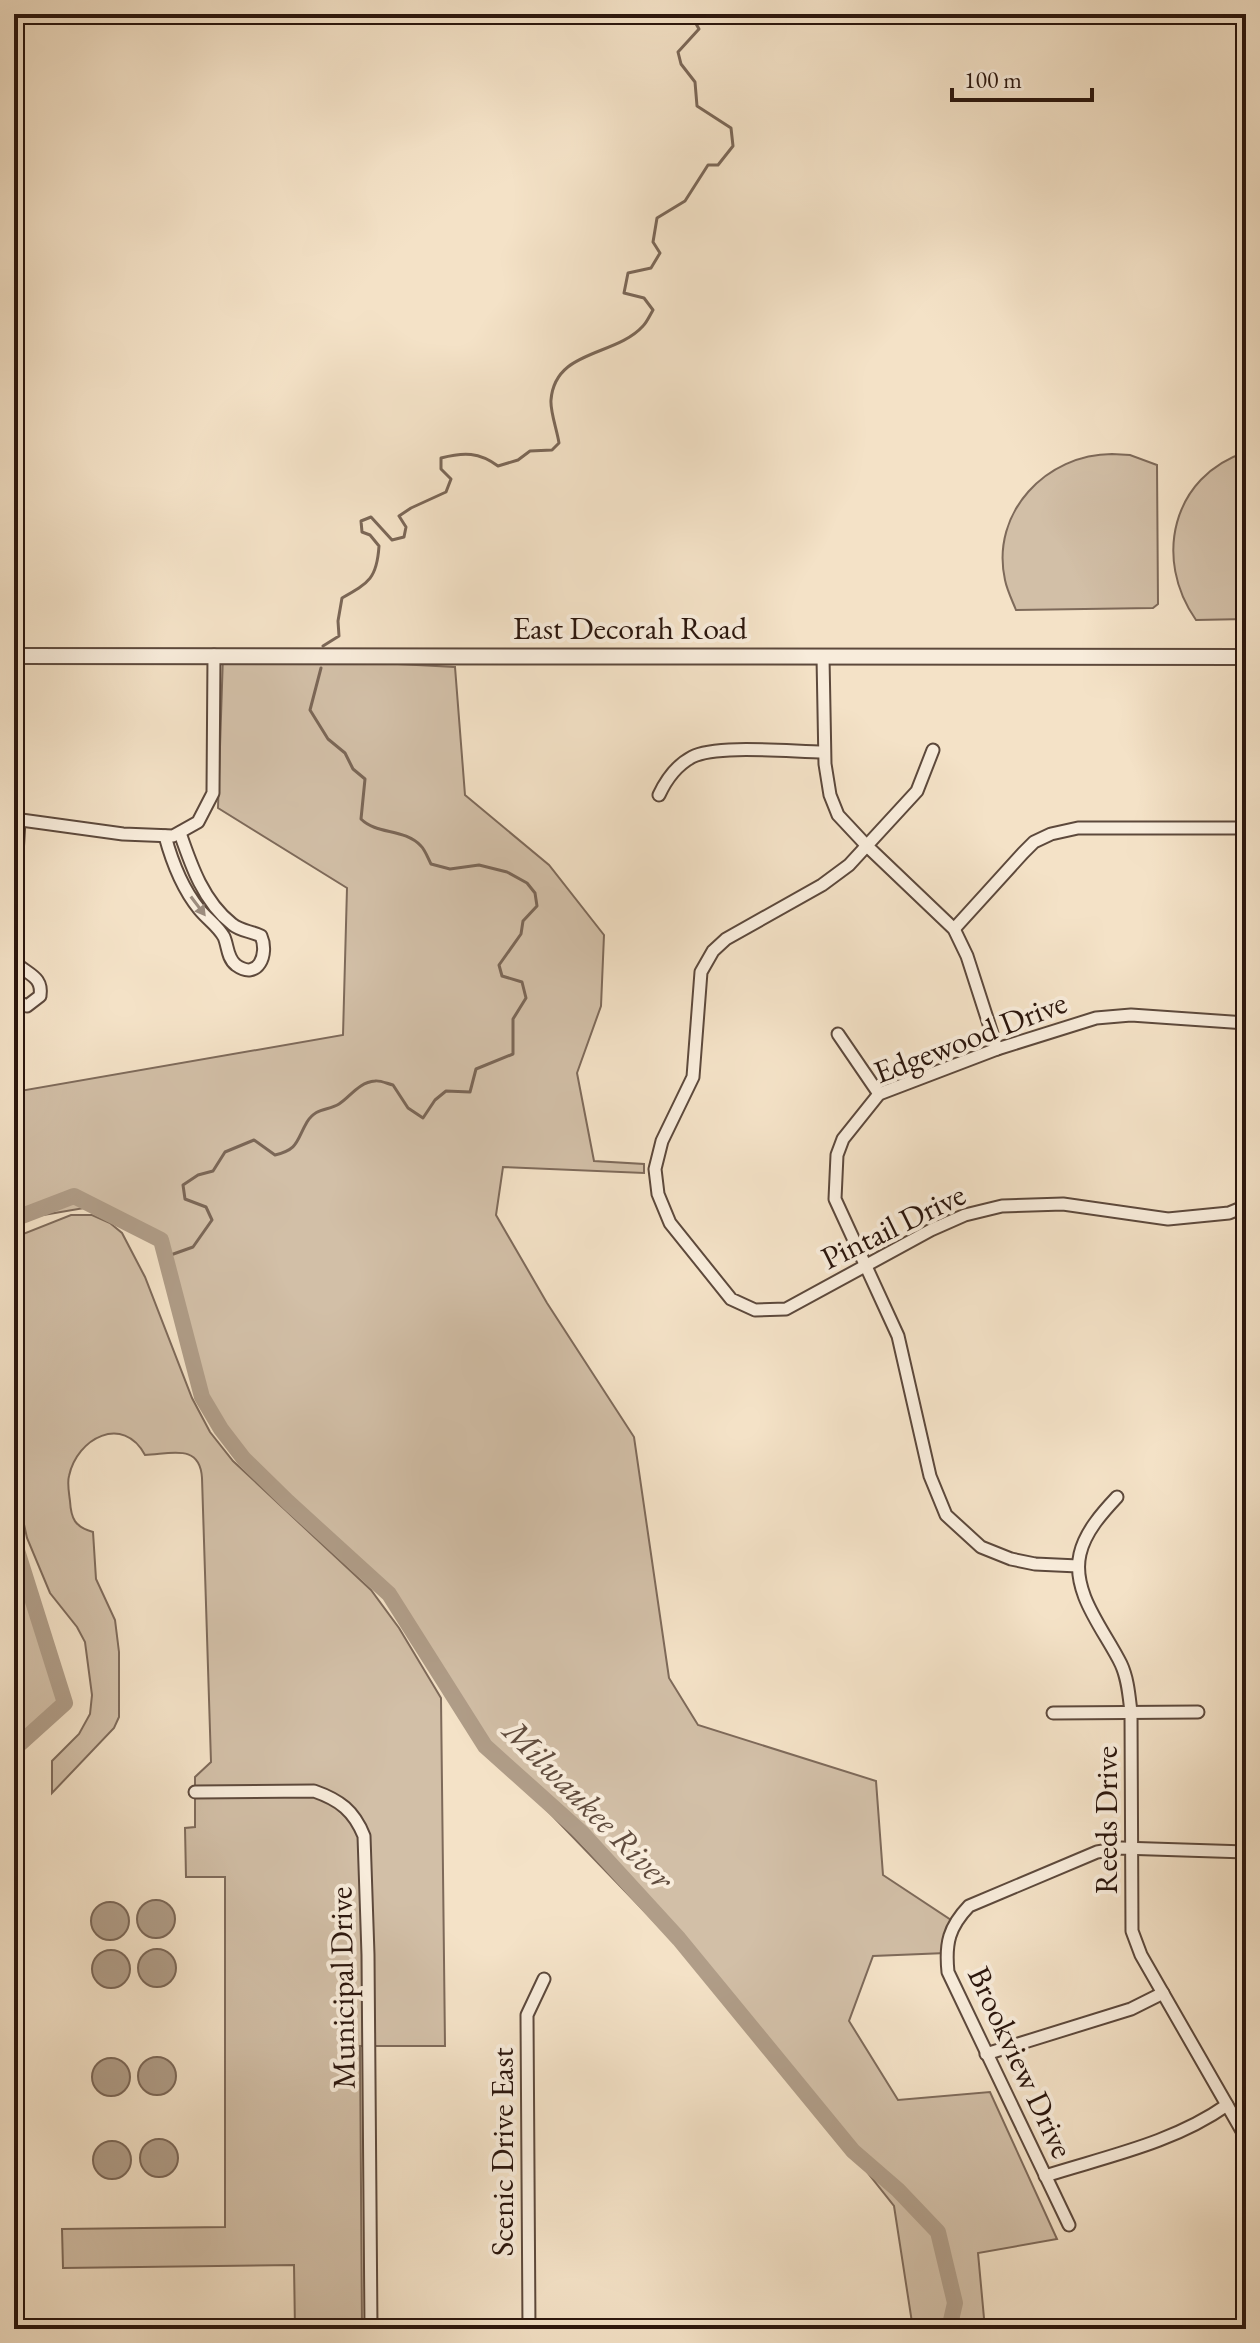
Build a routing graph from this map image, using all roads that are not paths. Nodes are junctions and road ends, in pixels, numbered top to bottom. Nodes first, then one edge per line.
1 (214, 655) junction
2 (14, 656) edge
3 (823, 657) junction
4 (1246, 657) edge
5 (933, 750) dead end
6 (824, 752) junction
7 (659, 795) dead end
8 (16, 819) edge
9 (1246, 828) edge
10 (180, 833) junction
11 (165, 836) junction
12 (867, 846) junction
13 (14, 906) edge
14 (954, 929) junction
15 (14, 946) edge
16 (14, 1000) edge
17 (1246, 1023) edge
18 (838, 1034) dead end
19 (997, 1049) junction
20 (879, 1094) junction
21 (1246, 1206) edge
22 (865, 1266) junction
23 (1117, 1497) dead end
24 (1078, 1566) junction
25 (1131, 1712) junction
26 (1198, 1712) dead end
27 (1053, 1713) dead end
28 (195, 1792) dead end
29 (1132, 1849) junction
30 (1246, 1852) edge
31 (544, 1979) dead end
32 (1163, 1993) junction
33 (986, 2054) junction
34 (1227, 2105) junction
35 (1246, 2138) edge
36 (1045, 2176) junction
37 (1069, 2225) dead end
38 (371, 2329) edge
39 (529, 2329) edge

1 - 2 street, East Decorah Road
1 - 3 street, East Decorah Road
1 - 10 street
3 - 4 street, East Decorah Road
3 - 6 street
5 - 12 street
6 - 7 street
6 - 12 street
8 - 11 street
8 - 13 street
9 - 14 street
10 - 11 street
11 -> 10 street
12 - 14 street
12 - 22 street, Pintail Drive
14 - 19 street
15 - 16 street
17 - 19 street, Edgewood Drive
18 - 20 street
19 - 20 street, Edgewood Drive
20 - 22 street, Edgewood Drive
21 - 22 street, Pintail Drive
22 - 24 street, Edgewood Drive
23 - 24 street
24 - 25 street, Reeds Drive
25 - 26 street
25 - 27 street
25 - 29 street, Reeds Drive
28 - 38 street, Municipal Drive
29 - 30 street, Brookview Drive
29 - 32 street, Reeds Drive
29 - 33 street, Brookview Drive
31 - 39 street, Scenic Drive East
32 - 33 street
32 - 34 street, Reeds Drive
33 - 36 street, Brookview Drive
34 - 35 street, Reeds Drive
34 - 36 street
36 - 37 street, Brookview Drive

